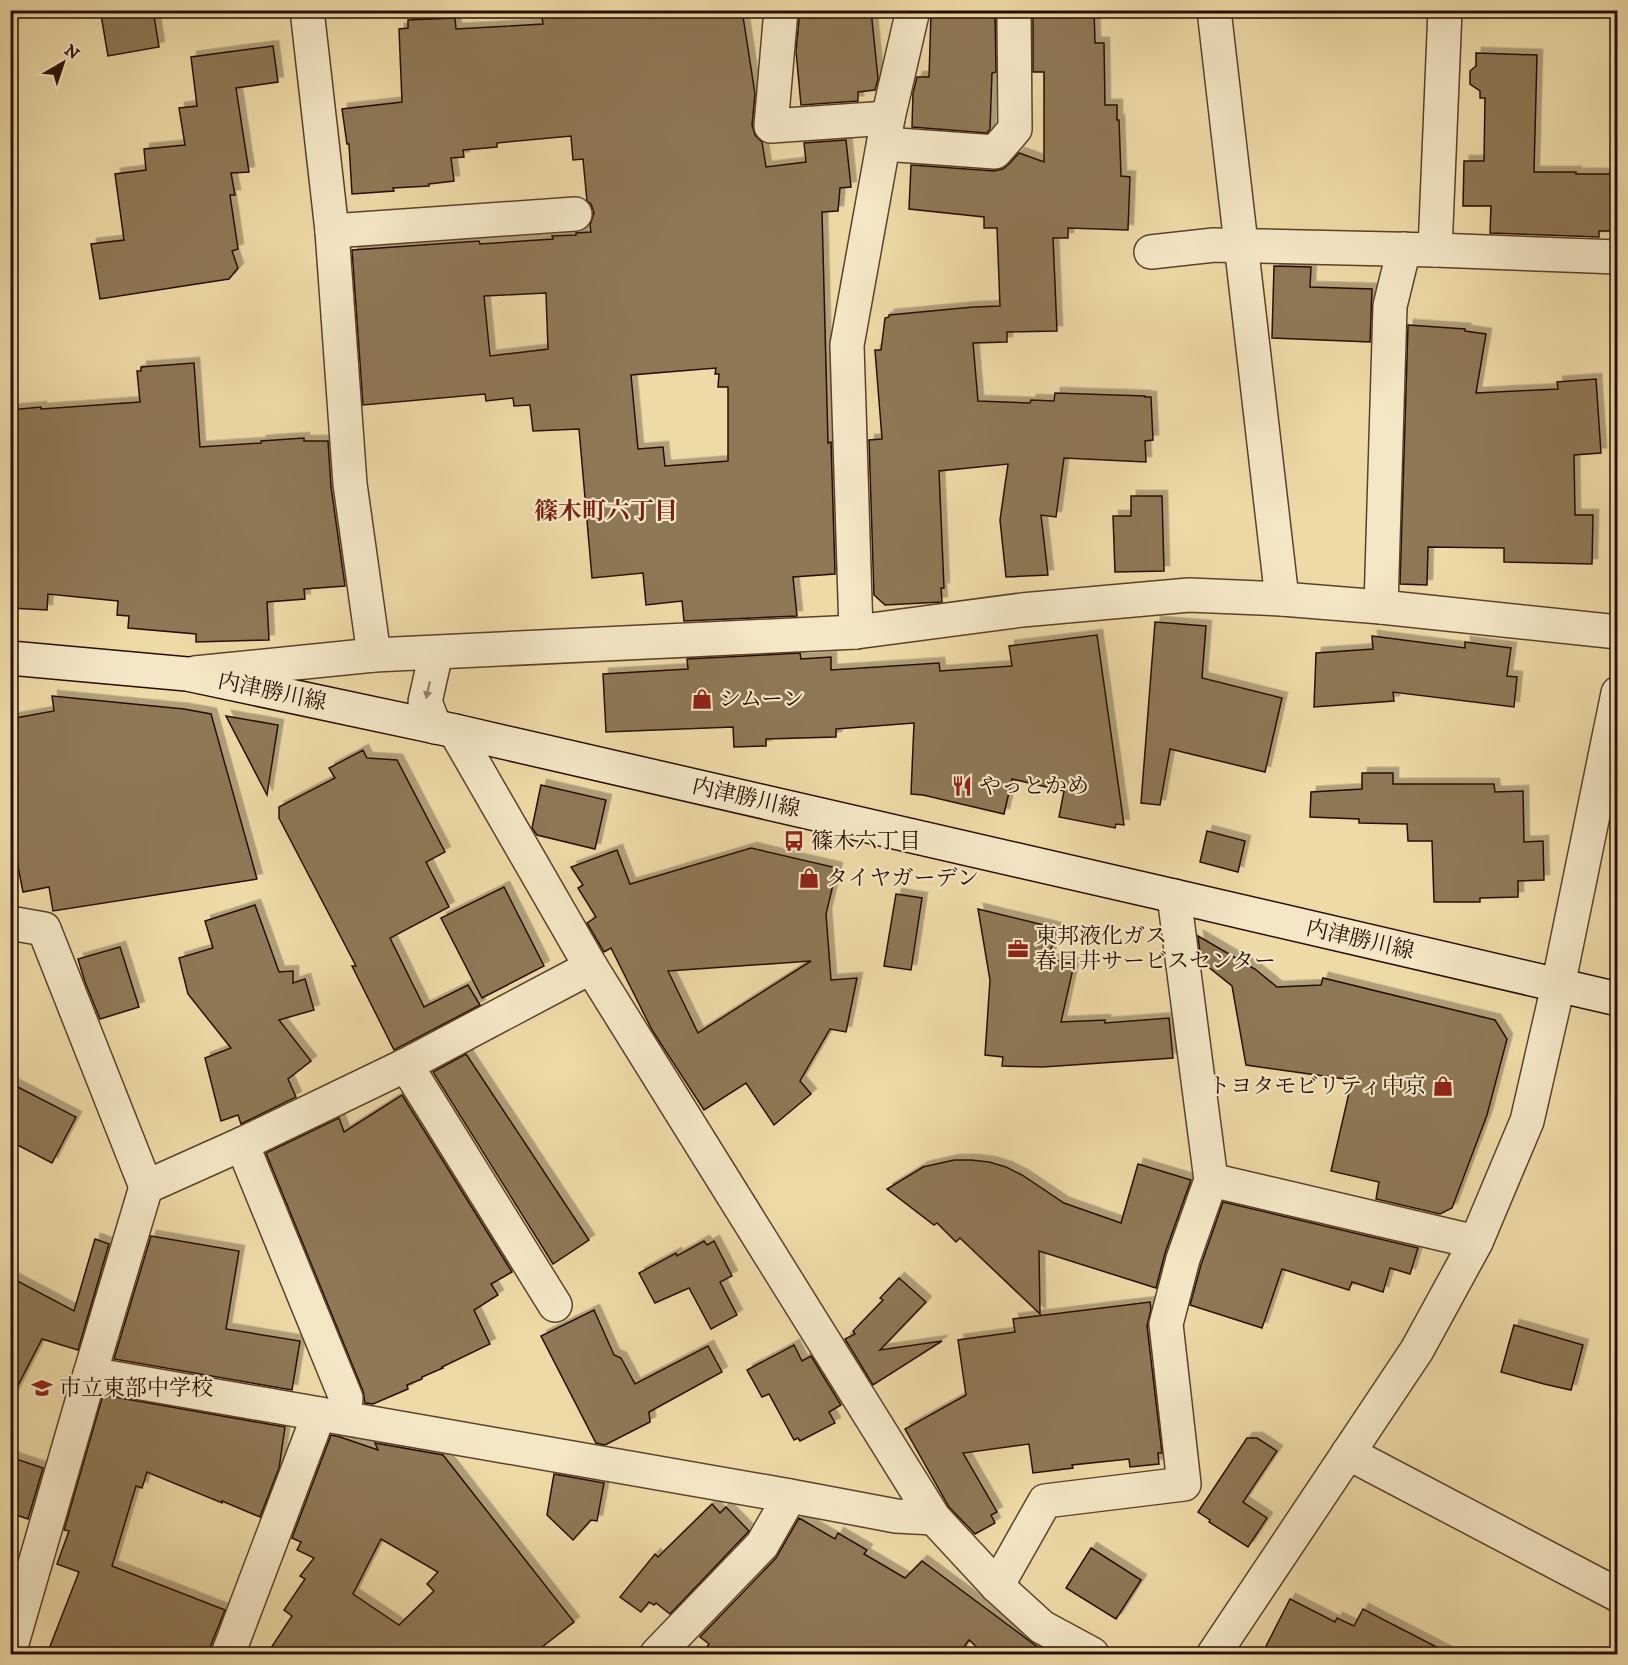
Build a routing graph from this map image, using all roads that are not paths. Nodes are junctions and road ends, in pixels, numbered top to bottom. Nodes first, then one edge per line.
1 (307, 10) edge
2 (781, 10) edge
3 (913, 10) edge
4 (1014, 10) edge
5 (1214, 10) edge
6 (1445, 10) edge
7 (886, 131) junction
8 (575, 214) dead end
9 (332, 231) junction
10 (1242, 246) junction
11 (1420, 250) junction
12 (1151, 252) dead end
13 (1617, 257) edge
14 (1282, 599) junction
15 (1381, 607) junction
16 (856, 632) junction
17 (1617, 632) edge
18 (436, 652) junction
19 (374, 655) junction
20 (10, 658) edge
21 (187, 674) junction
22 (1617, 693) edge
23 (445, 729) junction
24 (1173, 896) junction
25 (10, 923) edge
26 (591, 967) junction
27 (1558, 986) junction
28 (1617, 999) edge
29 (406, 1065) junction
30 (242, 1144) junction
31 (1211, 1180) junction
32 (146, 1187) junction
33 (1476, 1242) junction
34 (555, 1305) dead end
35 (90, 1374) junction
36 (332, 1416) junction
37 (1348, 1453) junction
38 (790, 1496) junction
39 (934, 1518) junction
40 (997, 1586) junction
41 (1617, 1595) edge
42 (10, 1650) edge
43 (228, 1654) edge
44 (657, 1654) edge
45 (1092, 1654) edge
46 (1214, 1654) edge

1 - 9 street
2 - 7 street
3 - 7 street
4 - 7 street
5 - 10 street
6 - 11 street
7 - 16 street
8 - 9 street
9 - 19 street
10 - 11 street
10 - 12 street
10 - 14 street
11 - 13 street
11 - 15 street
14 - 15 street
14 - 16 street
15 - 17 street
16 - 18 street
18 - 19 street
18 -> 23 street
19 - 21 street
20 - 21 street, 内津勝川線
21 - 23 street, 内津勝川線
22 - 27 street
23 - 24 street, 内津勝川線
23 - 26 street
24 - 27 street, 内津勝川線
24 - 31 street
25 - 32 street
26 - 29 street
26 - 39 street
27 - 28 street, 内津勝川線
27 - 33 street
29 - 30 street
29 - 34 street
30 - 32 street
30 - 36 street
31 - 33 street
31 - 40 street
32 - 35 street
33 - 37 street
35 - 36 street
35 - 42 street
36 - 38 street
36 - 43 street
37 - 41 street
37 - 46 street
38 - 39 street
38 - 44 street
39 - 40 street
40 - 45 street

